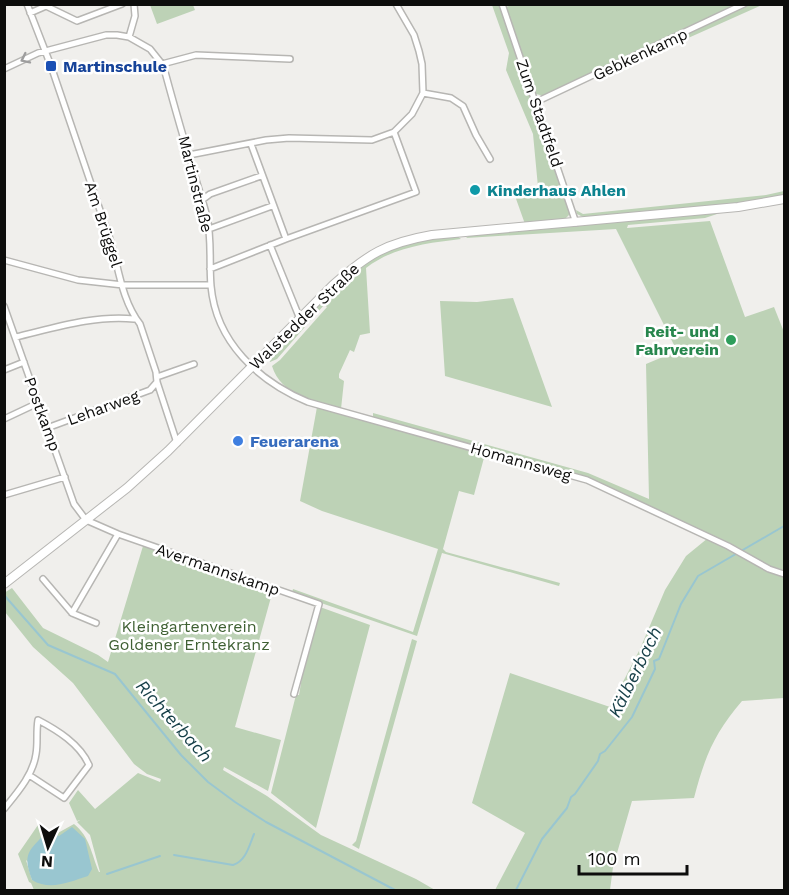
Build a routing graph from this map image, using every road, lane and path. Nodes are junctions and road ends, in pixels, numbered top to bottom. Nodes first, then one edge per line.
1 (27, 4) edge
2 (122, 4) edge
3 (134, 4) edge
4 (396, 4) edge
5 (502, 4) edge
6 (744, 4) edge
7 (30, 13) junction
8 (129, 37) junction
9 (45, 51) junction
10 (290, 59) dead end
11 (162, 64) junction
12 (4, 69) edge
13 (423, 93) junction
14 (536, 102) junction
15 (394, 132) junction
16 (251, 144) junction
17 (189, 155) junction
18 (490, 159) dead end
19 (261, 176) junction
20 (784, 199) edge
21 (202, 200) junction
22 (272, 206) junction
23 (576, 223) junction
24 (209, 229) junction
25 (286, 239) junction
26 (270, 245) junction
27 (4, 260) edge
28 (210, 269) junction
29 (123, 285) junction
30 (210, 285) junction
31 (4, 306) edge
32 (134, 319) junction
33 (300, 319) junction
34 (16, 338) junction
35 (24, 362) junction
36 (194, 364) dead end
37 (252, 367) junction
38 (4, 370) edge
39 (157, 380) junction
40 (38, 403) junction
41 (4, 419) edge
42 (47, 428) junction
43 (177, 443) junction
44 (65, 477) junction
45 (4, 495) edge
46 (86, 520) junction
47 (118, 534) junction
48 (784, 574) edge
49 (43, 579) dead end
50 (4, 584) edge
51 (72, 613) junction
52 (96, 622) dead end
53 (294, 694) dead end
54 (29, 775) junction
55 (4, 809) edge

1 - 7 street, Am Brüggel
2 - 7 street
3 - 8 street
4 - 13 street
5 - 14 street, Zum Stadtfeld
6 - 14 street, Gebkenkamp
7 - 9 street, Am Brüggel
8 - 9 street
8 - 11 street, Martinstraße
9 -> 12 street
9 - 29 street, Am Brüggel
10 - 11 street
11 - 17 street, Martinstraße
13 - 15 street
13 - 18 street
14 - 23 street, Zum Stadtfeld
15 - 16 street
15 - 25 street
16 - 17 street
16 - 19 street
17 - 21 street, Martinstraße
19 - 21 street
19 - 22 street
20 - 23 main road, Walstedder Straße
21 - 24 street, Martinstraße
22 - 24 street
22 - 25 street
23 - 33 main road, Walstedder Straße
24 - 28 street, Martinstraße
25 - 26 street
26 - 28 street
26 - 33 street
27 - 29 street
28 - 30 street, Martinstraße
29 - 30 street
29 - 32 street, Am Brüggel
30 - 37 street, Martinstraße
31 - 34 street, Postkamp
32 - 34 street
32 - 39 street, Am Brüggel
33 - 37 main road, Walstedder Straße
34 - 35 street, Postkamp
35 - 38 street
35 - 40 street, Postkamp
36 - 39 street, Leharweg
37 - 43 main road, Walstedder Straße
37 - 48 street, Homannsweg
39 - 42 street, Leharweg
39 - 43 street, Am Brüggel
40 - 41 street
40 - 42 street, Postkamp
42 - 44 street, Postkamp
43 - 46 main road, Walstedder Straße
44 - 45 street
44 - 46 street, Postkamp
46 - 47 street, Avermannskamp
46 - 50 main road, Walstedder Straße
47 - 51 street
47 - 53 street, Avermannskamp
49 - 51 street
51 - 52 street
54 - 54 street
54 - 55 street

